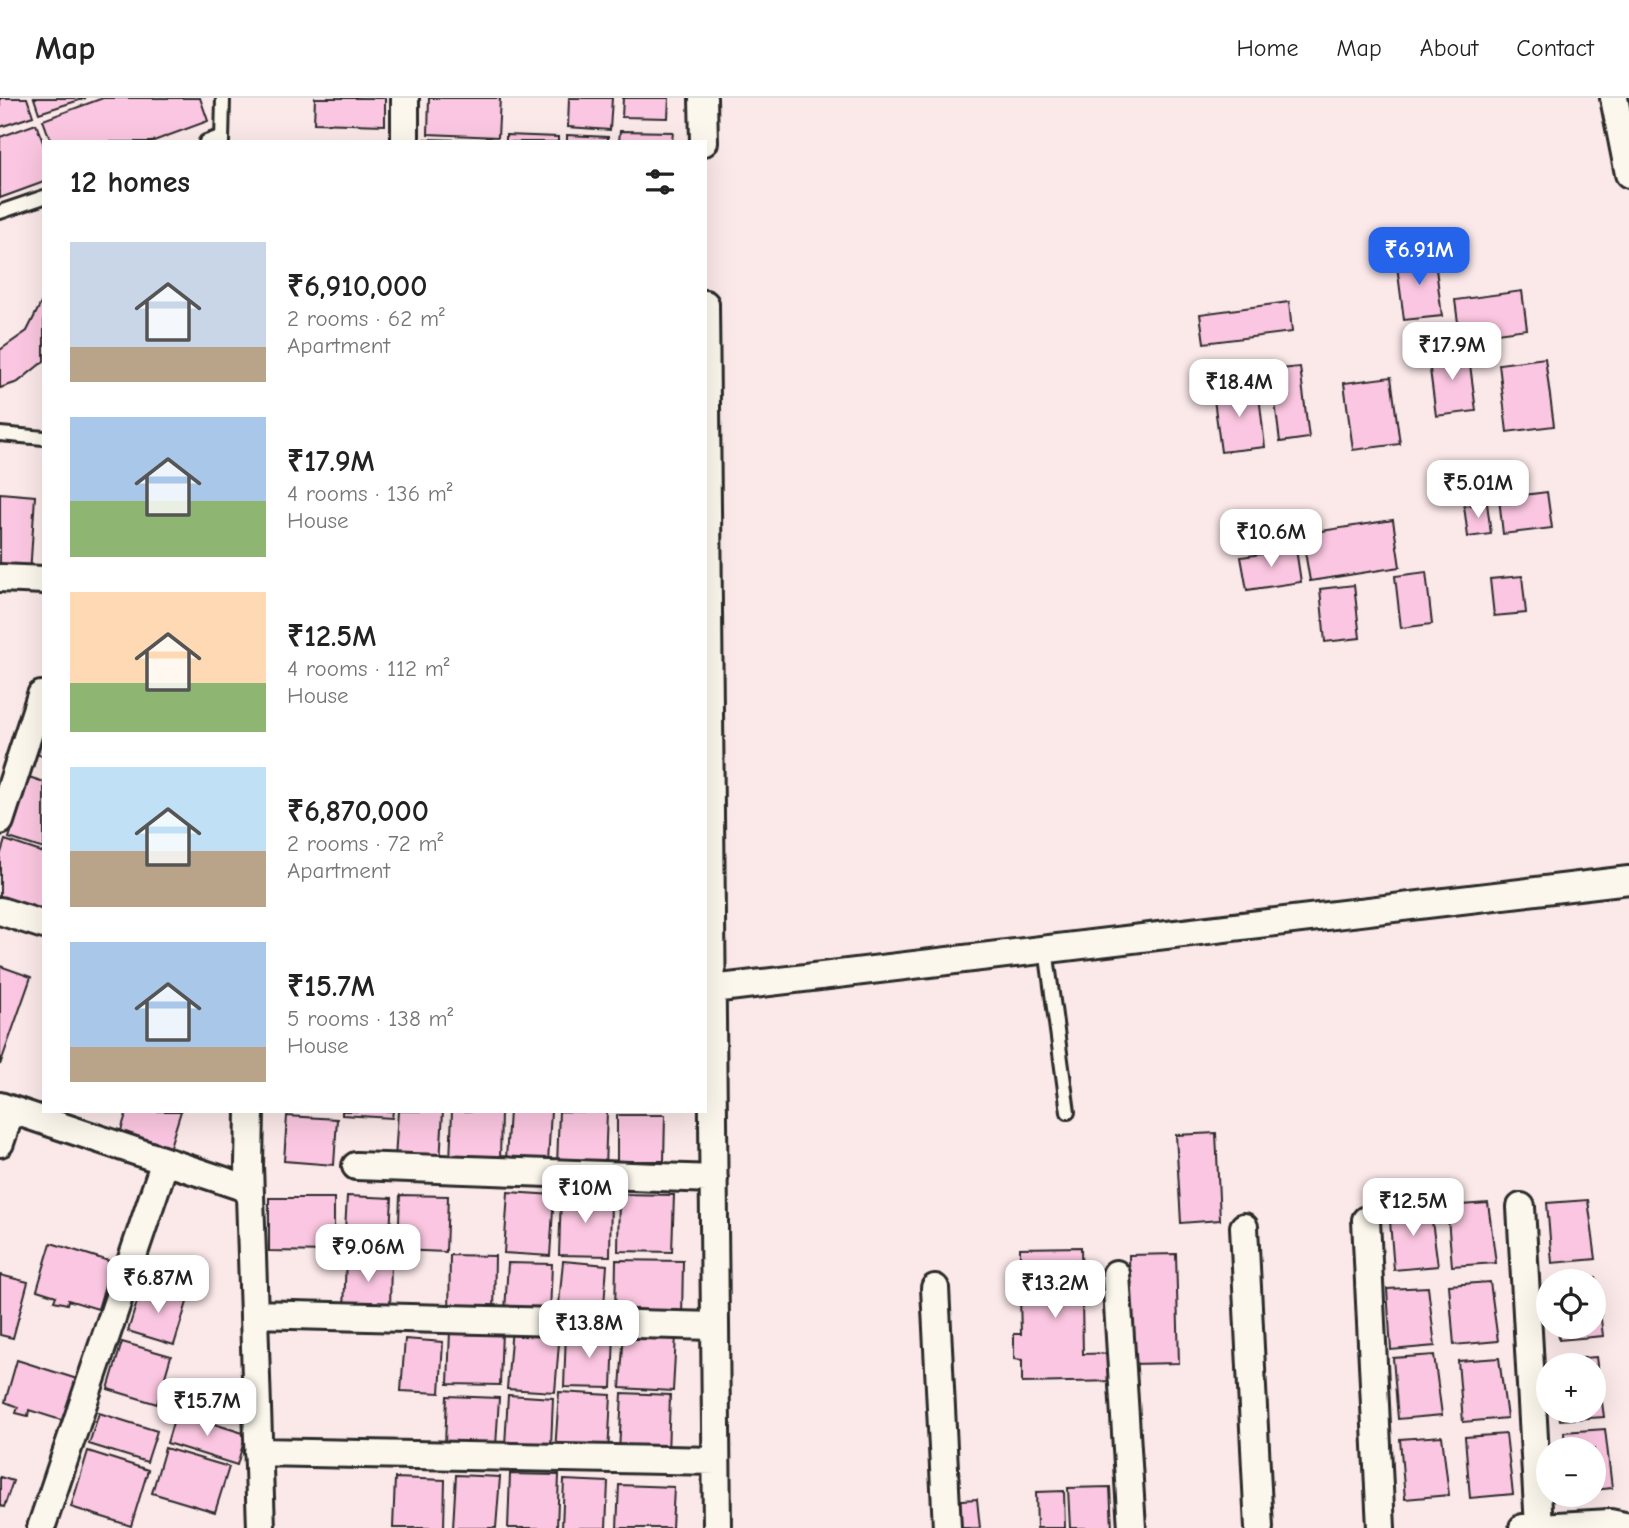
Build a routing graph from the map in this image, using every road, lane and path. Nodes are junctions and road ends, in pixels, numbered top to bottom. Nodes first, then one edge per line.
1 (223, 98) edge
2 (405, 98) edge
3 (703, 98) edge
4 (1614, 98) edge
5 (222, 139) edge
6 (405, 140) edge
7 (704, 140) edge
8 (1629, 174) edge
9 (42, 198) edge
10 (0, 212) edge
11 (0, 435) edge
12 (42, 438) edge
13 (0, 578) edge
14 (42, 580) edge
15 (707, 609) edge
16 (41, 695) dead end
17 (707, 755) edge
18 (33, 760) edge
19 (0, 821) edge
20 (1629, 880) edge
21 (708, 896) edge
22 (0, 911) edge
23 (42, 924) edge
24 (1046, 949) junction
25 (712, 989) junction
26 (709, 1034) edge
27 (6, 1108) edge
28 (1068, 1112) dead end
29 (250, 1113) edge
30 (0, 1143) edge
31 (165, 1161) junction
32 (356, 1166) dead end
33 (714, 1179) junction
34 (250, 1189) junction
35 (1521, 1207) dead end
36 (1366, 1220) dead end
37 (1244, 1227) dead end
38 (1116, 1274) dead end
39 (934, 1287) dead end
40 (254, 1314) junction
41 (715, 1326) junction
42 (258, 1452) junction
43 (716, 1461) junction
44 (1530, 1527) edge
45 (1629, 1527) edge
46 (41, 1528) edge
47 (261, 1528) edge
48 (717, 1528) edge
49 (947, 1528) edge
50 (1132, 1528) edge
51 (1259, 1528) edge
52 (1381, 1528) edge

1 - 5 lane
2 - 6 street
3 - 7 street
4 - 8 street
9 - 10 lane
11 - 12 lane
13 - 14 street
15 - 17 street
16 - 18 street
17 - 21 street
18 - 19 street
20 - 24 street
21 - 25 street
22 - 23 street
24 - 25 street
24 - 28 lane
25 - 26 street
26 - 33 street
27 - 30 street
27 - 31 street
29 - 34 street
31 - 34 street
31 - 46 street
32 - 33 street
33 - 41 street
34 - 40 street
35 - 44 street
36 - 52 street
37 - 51 street
38 - 50 street
39 - 49 street
40 - 41 street
40 - 42 street
41 - 43 street
42 - 43 street
42 - 47 street
43 - 48 street
44 - 45 street

